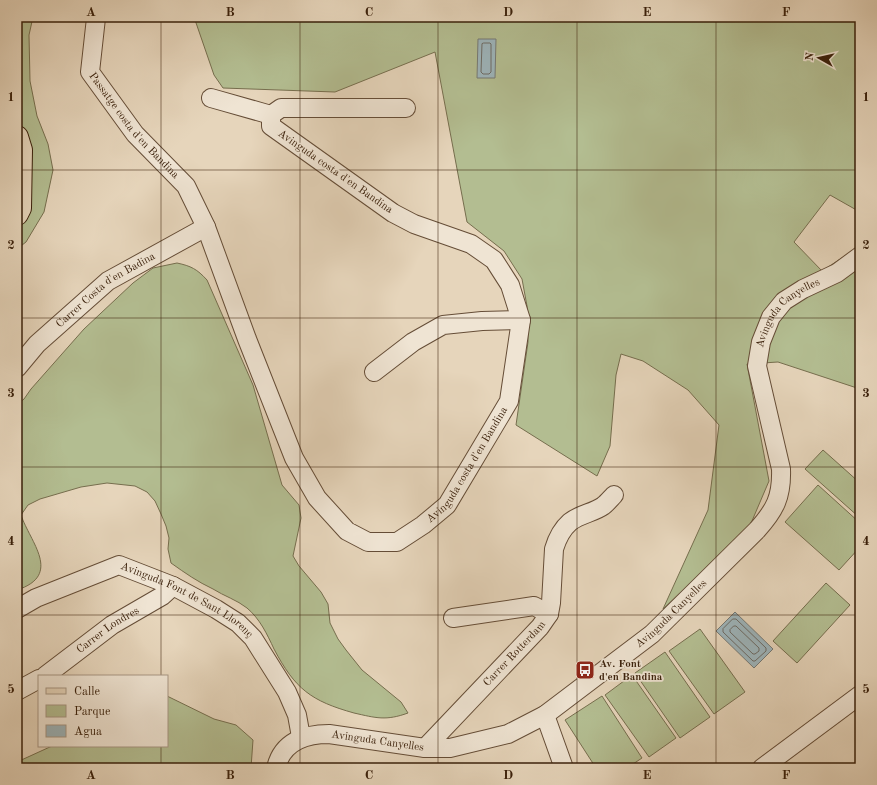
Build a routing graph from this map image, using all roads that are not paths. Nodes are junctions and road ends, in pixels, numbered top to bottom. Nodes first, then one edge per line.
1 (97, 17) edge
2 (211, 98) dead end
3 (406, 108) dead end
4 (271, 116) junction
5 (17, 137) edge
6 (17, 214) edge
7 (206, 227) junction
8 (860, 256) edge
9 (521, 320) junction
10 (17, 368) edge
11 (374, 372) dead end
12 (614, 494) dead end
13 (173, 586) junction
14 (17, 609) edge
15 (549, 614) junction
16 (453, 618) dead end
17 (46, 675) edge
18 (38, 680) edge
19 (17, 691) edge
20 (860, 695) edge
21 (545, 715) junction
22 (301, 737) junction
23 (425, 748) junction
24 (276, 768) edge
25 (564, 768) edge
26 (762, 768) edge

1 - 7 street, Passatge costa d'en Bandina
2 - 4 street, Avinguda costa d'en Bandina
3 - 4 street, Avinguda costa d'en Bandina
4 - 9 street, Avinguda costa d'en Bandina
5 - 6 main road
7 - 9 street, Avinguda costa d'en Bandina
7 - 10 street, Carrer Costa d'en Badina
8 - 21 street, Avinguda Canyelles
9 - 11 street
12 - 15 street, Carrer Rotterdam
13 - 14 street, Avinguda Font de Sant Llorenç
13 - 17 street, Carrer Londres
13 - 22 street, Avinguda Font de Sant Llorenç
15 - 16 street
15 - 23 street, Carrer Rotterdam
18 - 19 street
20 - 26 street
21 - 23 street, Avinguda Canyelles
21 - 25 street
22 - 23 street, Avinguda Canyelles
22 - 24 street, Avinguda Canyelles

